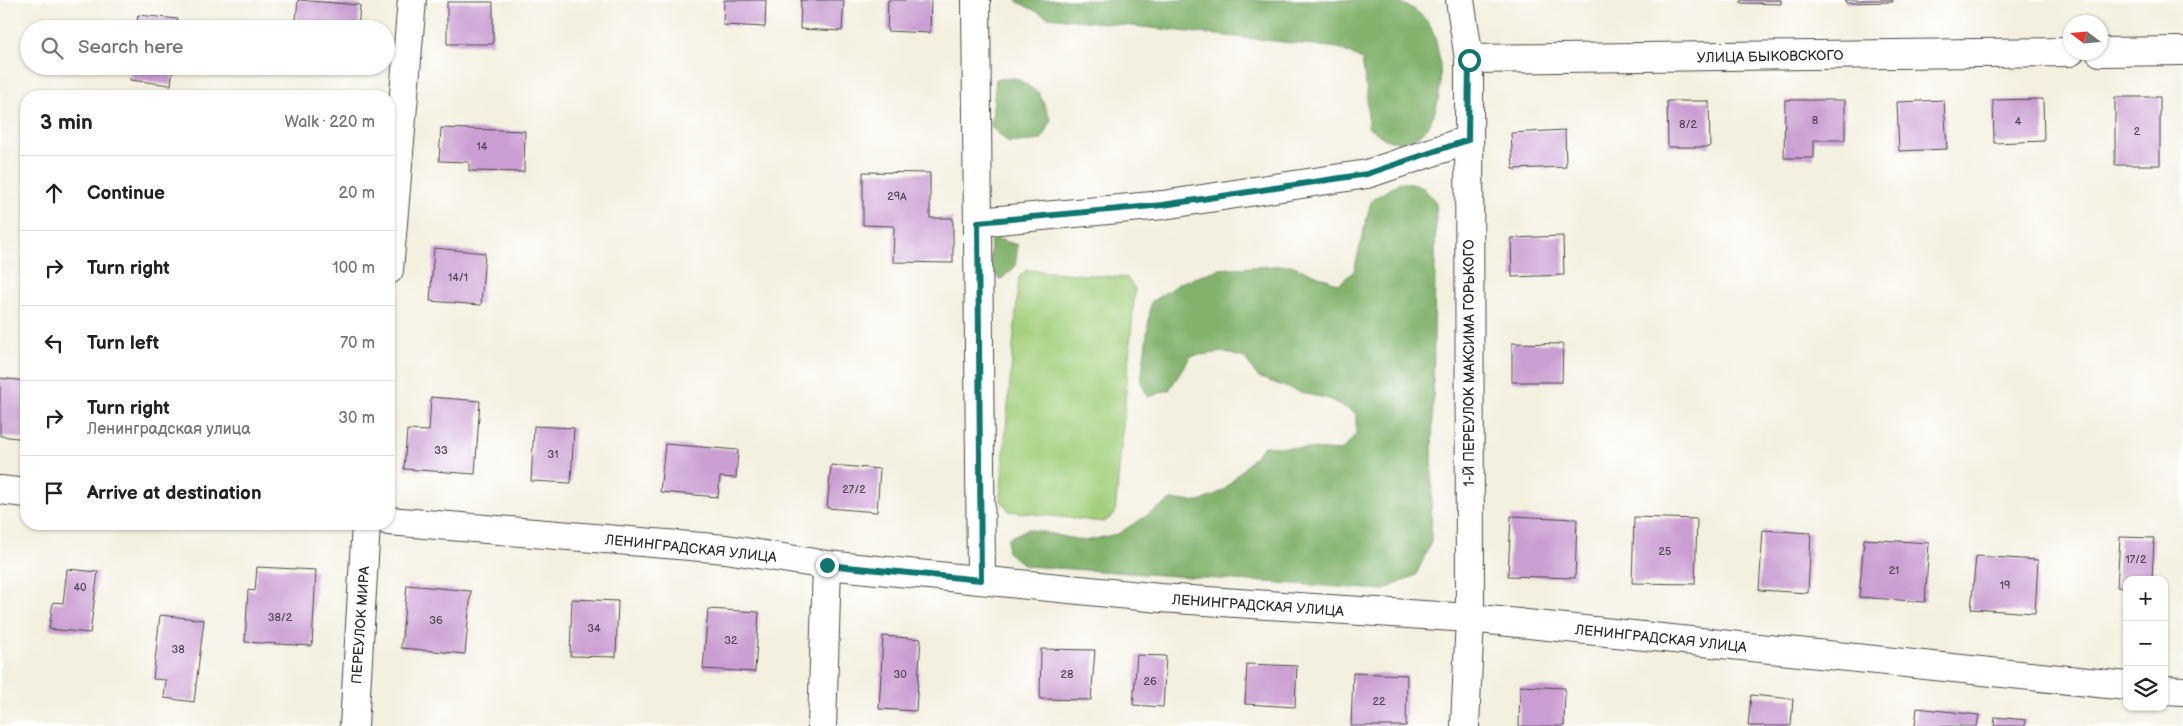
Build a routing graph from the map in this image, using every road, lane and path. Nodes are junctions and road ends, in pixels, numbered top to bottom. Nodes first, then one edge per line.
1 (412, 0) edge
2 (976, 0) edge
3 (1460, 0) edge
4 (2183, 50) edge
5 (2063, 52) edge
6 (2108, 52) edge
7 (1469, 60) junction
8 (1468, 140) junction
9 (395, 200) edge
10 (978, 222) junction
11 (0, 490) edge
12 (20, 492) edge
13 (395, 521) edge
14 (366, 530) edge
15 (827, 565) junction
16 (981, 580) junction
17 (1470, 618) junction
18 (2123, 686) edge
19 (2168, 690) edge
20 (2183, 692) edge
21 (354, 726) edge
22 (822, 726) edge
23 (1465, 726) edge

1 - 9 street
2 - 10 street
3 - 7 street, 1-Й ПЕРЕУЛОК МАКСИМА ГОРЬКОГО
4 - 6 street
5 - 7 street, УЛИЦА БЫКОВСКОГО
7 - 8 street, 1-Й ПЕРЕУЛОК МАКСИМА ГОРЬКОГО
8 - 10 street
8 - 17 street, 1-Й ПЕРЕУЛОК МАКСИМА ГОРЬКОГО
10 - 16 street
11 - 12 street
13 - 15 street, ЛЕНИНГРАДСКАЯ УЛИЦА
14 - 21 street, ПЕРЕУЛОК МИРА
15 - 16 street, ЛЕНИНГРАДСКАЯ УЛИЦА
15 - 22 street
16 - 17 street, ЛЕНИНГРАДСКАЯ УЛИЦА
17 - 18 street, ЛЕНИНГРАДСКАЯ УЛИЦА
17 - 23 street, 1-Й ПЕРЕУЛОК МАКСИМА ГОРЬКОГО
19 - 20 street

